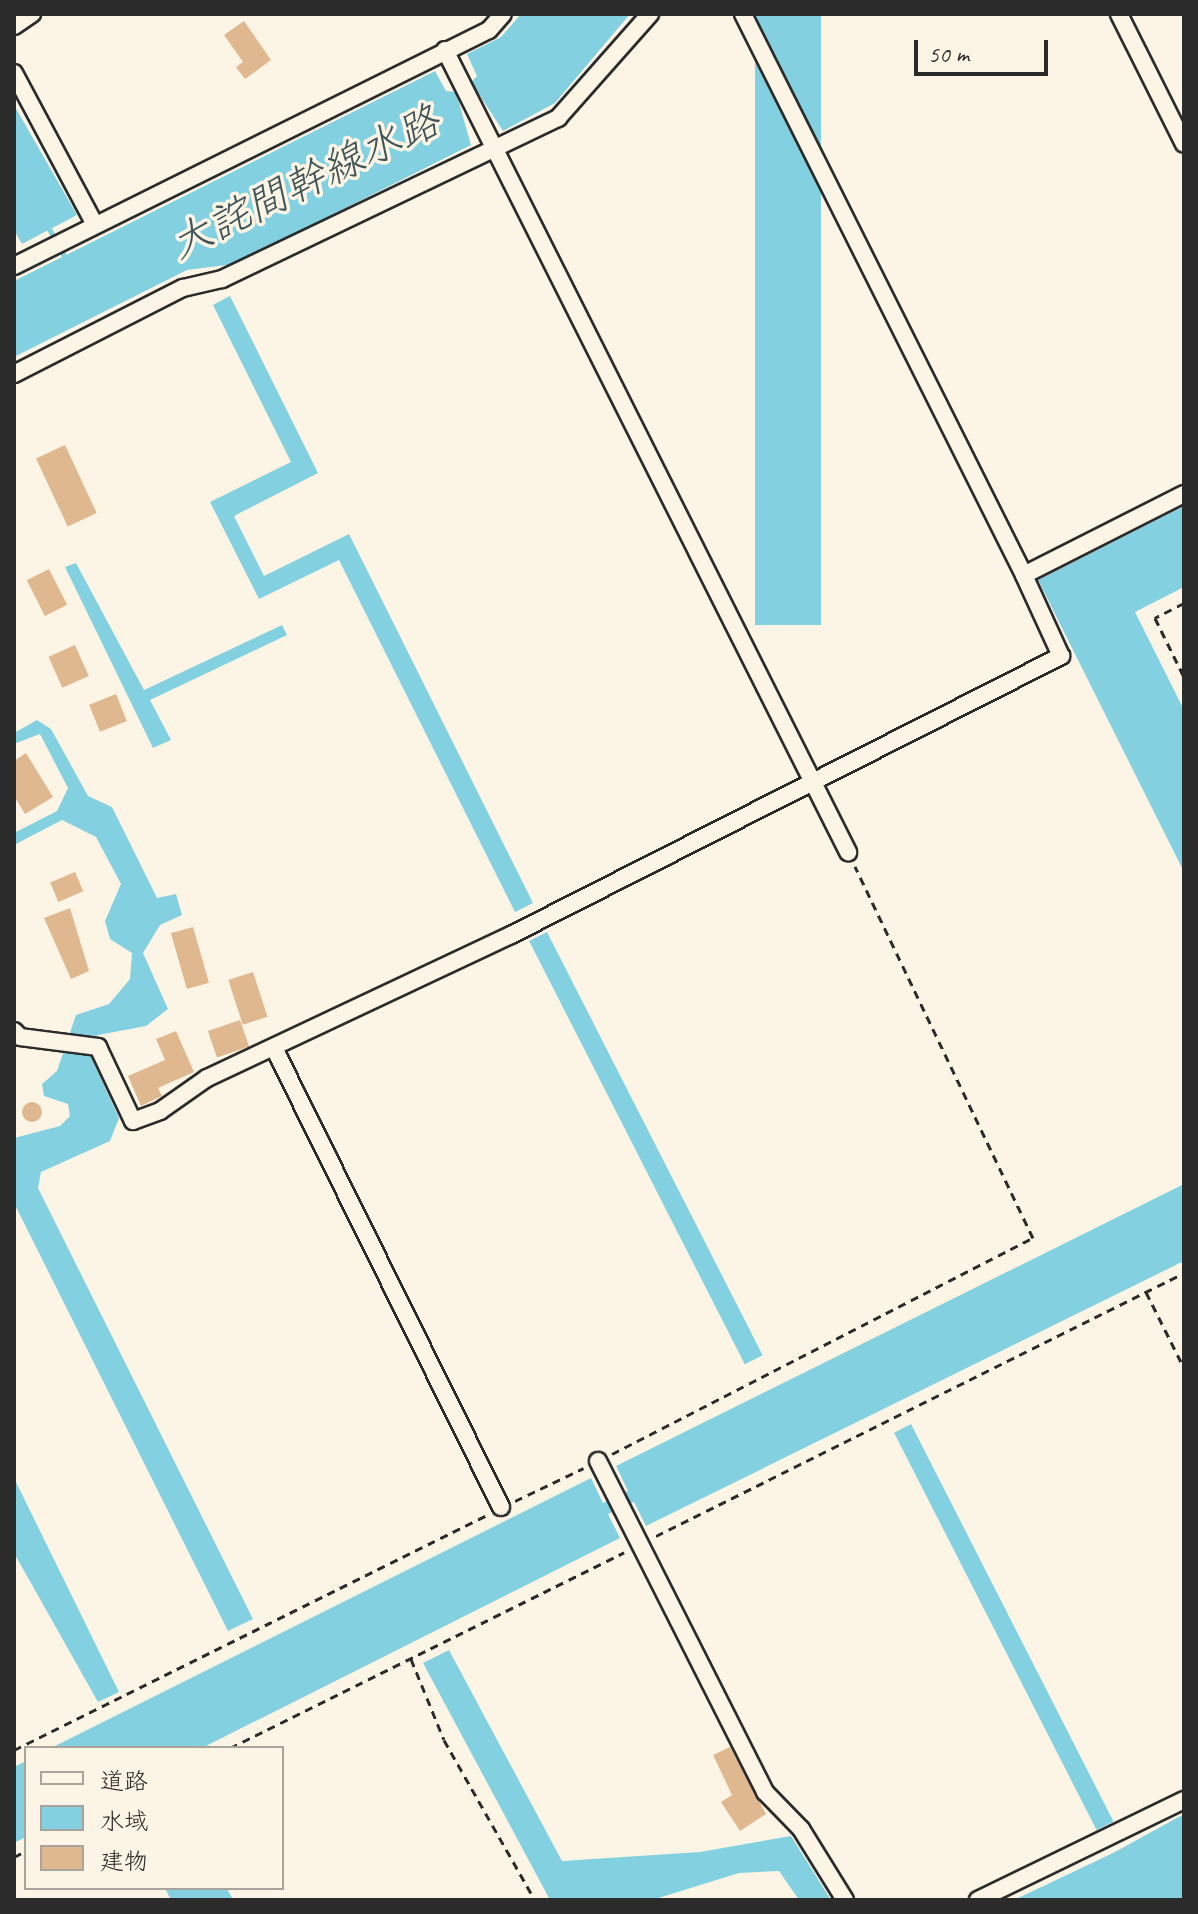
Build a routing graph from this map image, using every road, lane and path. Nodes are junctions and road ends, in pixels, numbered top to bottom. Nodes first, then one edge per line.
1 (32, 14) edge
2 (503, 14) edge
3 (650, 14) edge
4 (743, 14) edge
5 (1119, 14) edge
6 (14, 26) edge
7 (445, 50) junction
8 (14, 73) edge
9 (1184, 144) edge
10 (495, 149) junction
11 (94, 223) junction
12 (14, 266) edge
13 (14, 374) edge
14 (1184, 494) edge
15 (1024, 575) junction
16 (1184, 603) edge
17 (1184, 677) edge
18 (809, 783) junction
19 (848, 852) joint
20 (14, 1031) edge
21 (274, 1048) junction
22 (1184, 1273) edge
23 (1146, 1292) junction
24 (1184, 1368) edge
25 (598, 1461) junction
26 (501, 1507) junction
27 (638, 1545) junction
28 (410, 1657) junction
29 (234, 1746) edge
30 (14, 1750) edge
31 (1184, 1800) edge
32 (535, 1900) edge
33 (845, 1900) edge
34 (978, 1900) edge

1 - 6 street
2 - 7 street
3 - 10 street
4 - 15 street
5 - 9 street
7 - 10 street
7 - 11 street
8 - 11 street
10 - 13 street
10 - 18 street
11 - 12 street
14 - 15 street
15 - 18 street
16 - 17 path
18 - 19 street
18 - 21 street
19 - 25 path
20 - 21 street
21 - 26 street
22 - 23 path
23 - 24 path
23 - 27 path
25 - 26 path
25 - 27 street
26 - 30 path
27 - 28 path
27 - 33 street
28 - 29 path
28 - 32 path
31 - 34 street

